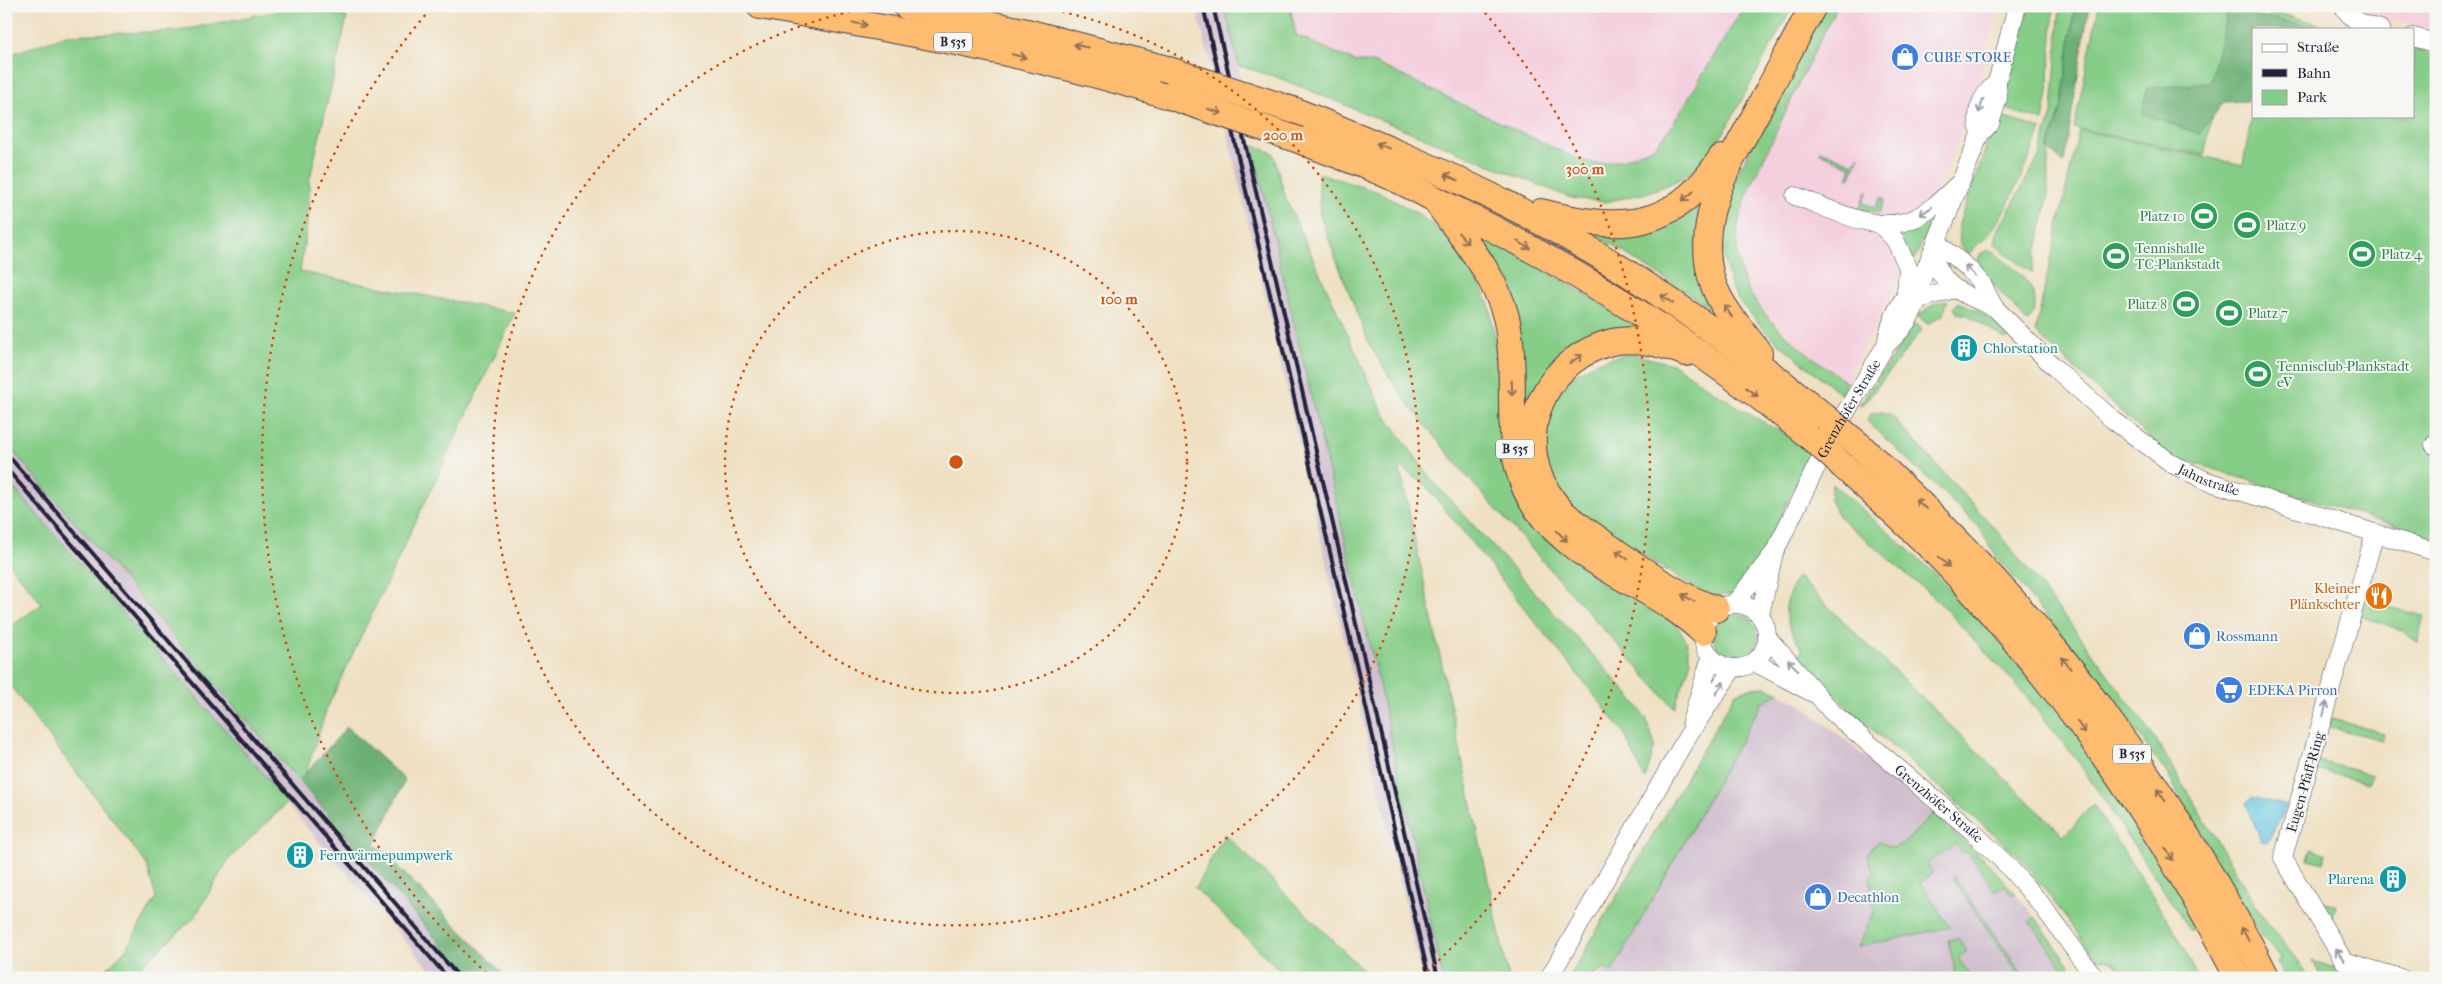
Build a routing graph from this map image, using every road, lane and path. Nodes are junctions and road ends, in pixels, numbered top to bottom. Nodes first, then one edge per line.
1 (760, 6) edge
2 (906, 6) edge
3 (1804, 6) edge
4 (1813, 6) edge
5 (2016, 6) edge
6 (2343, 6) edge
7 (2377, 28) edge
8 (2414, 37) edge
9 (2436, 43) edge
10 (1962, 180) junction
11 (1795, 196) dead end
12 (1434, 198) junction
13 (1505, 203) junction
14 (1881, 225) junction
15 (1935, 248) junction
16 (1954, 289) junction
17 (1913, 295) junction
18 (1994, 307) junction
19 (1713, 362) junction
20 (1778, 378) junction
21 (2374, 534) junction
22 (2436, 552) edge
23 (1774, 553) junction
24 (1725, 606) junction
25 (1760, 615) junction
26 (1703, 632) junction
27 (1768, 636) junction
28 (1711, 657) junction
29 (1754, 662) junction
30 (1733, 668) junction
31 (1818, 695) junction
32 (1687, 737) junction
33 (1549, 978) edge
34 (2095, 978) edge
35 (2238, 978) edge
36 (2266, 978) edge
37 (2401, 978) edge

1 -> 12 highway, B 535, bridge
13 -> 2 highway, B 535, bridge
3 -> 13 highway, B 535
20 -> 4 highway, B 535
5 - 10 street, Grenzhöfer Straße
6 - 7 street
8 - 9 street
10 -> 14 street
10 - 15 street, Grenzhöfer Straße
11 - 14 street
12 -> 19 highway, B 535
12 -> 26 highway, B 535
20 -> 13 highway, B 535
14 - 17 street
15 - 16 street
15 - 17 street, Grenzhöfer Straße
18 -> 15 street
16 - 17 street
16 - 18 street
17 - 23 street, Grenzhöfer Straße
18 - 21 street, Jahnstraße
24 -> 19 highway, B 535
19 -> 35 highway, B 535, bridge
36 -> 20 highway, B 535, bridge
21 - 22 street, Jahnstraße
37 -> 21 street, Eugen-Pfaff-Ring
23 - 24 street, Grenzhöfer Straße
23 - 25 street, Grenzhöfer Straße
24 - 25 street
24 - 26 street, Grenzhöfer Straße
25 - 27 street
26 - 28 street
27 - 29 street
31 -> 27 street
28 - 30 street
28 - 32 street
29 - 30 street
29 - 31 street, Grenzhöfer Straße
32 -> 30 street
31 - 34 street, Grenzhöfer Straße
32 - 33 street

